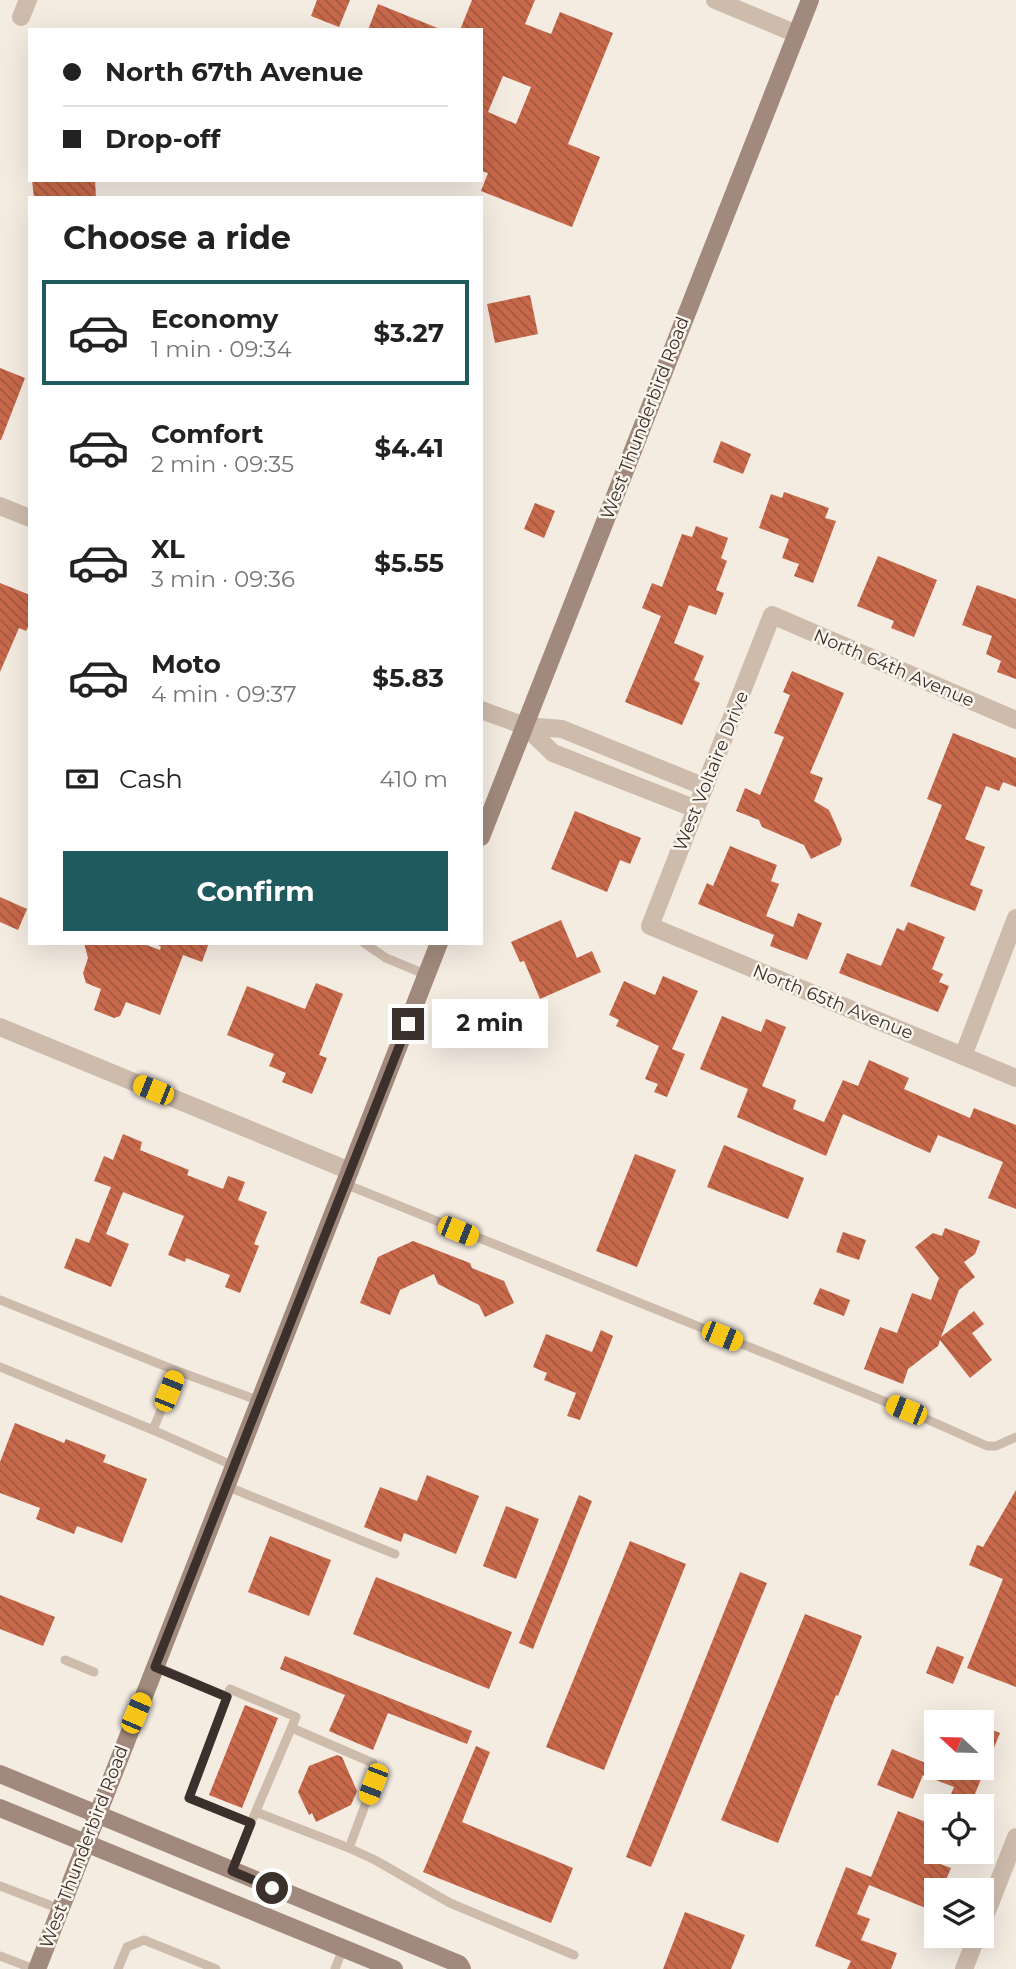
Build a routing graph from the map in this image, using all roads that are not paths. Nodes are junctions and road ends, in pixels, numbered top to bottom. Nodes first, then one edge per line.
1 (28, 0) edge
2 (715, 0) edge
3 (810, 0) edge
4 (21, 17) dead end
5 (797, 34) junction
6 (0, 506) edge
7 (28, 517) edge
8 (772, 615) joint
9 (483, 711) edge
10 (1016, 720) edge
11 (525, 726) junction
12 (631, 757) junction
13 (622, 780) junction
14 (705, 787) junction
15 (696, 809) junction
16 (483, 832) edge
17 (1016, 918) edge
18 (650, 926) joint
19 (367, 945) edge
20 (438, 945) edge
21 (427, 975) junction
22 (0, 1027) edge
23 (963, 1056) junction
24 (1016, 1078) edge
25 (348, 1177) junction
26 (0, 1300) edge
27 (0, 1367) edge
28 (177, 1371) junction
29 (260, 1401) junction
30 (153, 1430) junction
31 (1016, 1437) edge
32 (234, 1466) junction
33 (226, 1486) junction
34 (395, 1554) dead end
35 (65, 1660) dead end
36 (155, 1667) junction
37 (94, 1672) dead end
38 (227, 1697) junction
39 (292, 1728) junction
40 (0, 1774) edge
41 (256, 1812) junction
42 (2, 1814) edge
43 (97, 1815) junction
44 (251, 1823) junction
45 (1016, 1837) edge
46 (86, 1842) junction
47 (349, 1848) junction
48 (232, 1871) junction
49 (0, 1886) edge
50 (994, 1893) edge
51 (60, 1909) junction
52 (343, 1948) junction
53 (972, 1948) edge
54 (0, 1955) edge
55 (574, 1955) dead end
56 (35, 1969) edge
57 (118, 1969) edge
58 (216, 1969) edge
59 (335, 1969) edge
60 (394, 1969) edge
61 (462, 1969) edge
62 (964, 1969) edge

1 - 4 street
2 - 5 street
3 - 5 main road, West Thunderbird Road
5 - 11 main road, West Thunderbird Road
6 - 7 street
8 - 10 street, North 64th Avenue
8 - 14 street, West Voltaire Drive
9 - 11 street
11 - 12 street
11 - 13 street
11 - 16 main road, West Thunderbird Road
12 - 13 street
12 - 14 street
13 - 15 street
14 - 15 street, West Voltaire Drive
15 - 18 street, West Voltaire Drive
17 - 23 street
18 - 23 street, North 65th Avenue
19 - 21 lane
20 - 21 main road, West Thunderbird Road
21 - 25 main road, West Thunderbird Road
22 - 25 street
23 - 24 street, North 65th Avenue
25 - 29 main road, West Thunderbird Road
25 - 31 lane
26 - 28 lane
27 - 30 lane
28 - 29 lane
28 - 30 lane
29 - 32 main road, West Thunderbird Road
30 - 32 lane
32 - 33 main road, West Thunderbird Road
33 - 34 lane
33 - 36 main road, West Thunderbird Road
35 - 37 lane
36 - 38 lane
36 - 43 main road, West Thunderbird Road
38 - 39 lane
38 - 44 lane
39 - 41 lane
39 - 47 lane
40 - 43 main road
41 - 44 lane
41 - 47 lane
42 - 46 main road
43 - 46 main road, West Thunderbird Road
43 - 48 main road
44 - 48 lane
45 - 50 street
46 - 51 main road, West Thunderbird Road
46 - 52 main road
47 - 55 lane
48 - 61 main road
49 - 51 lane
51 - 56 main road, West Thunderbird Road
52 - 59 lane
52 - 60 main road
53 - 62 street
54 - 56 lane
57 - 58 lane

